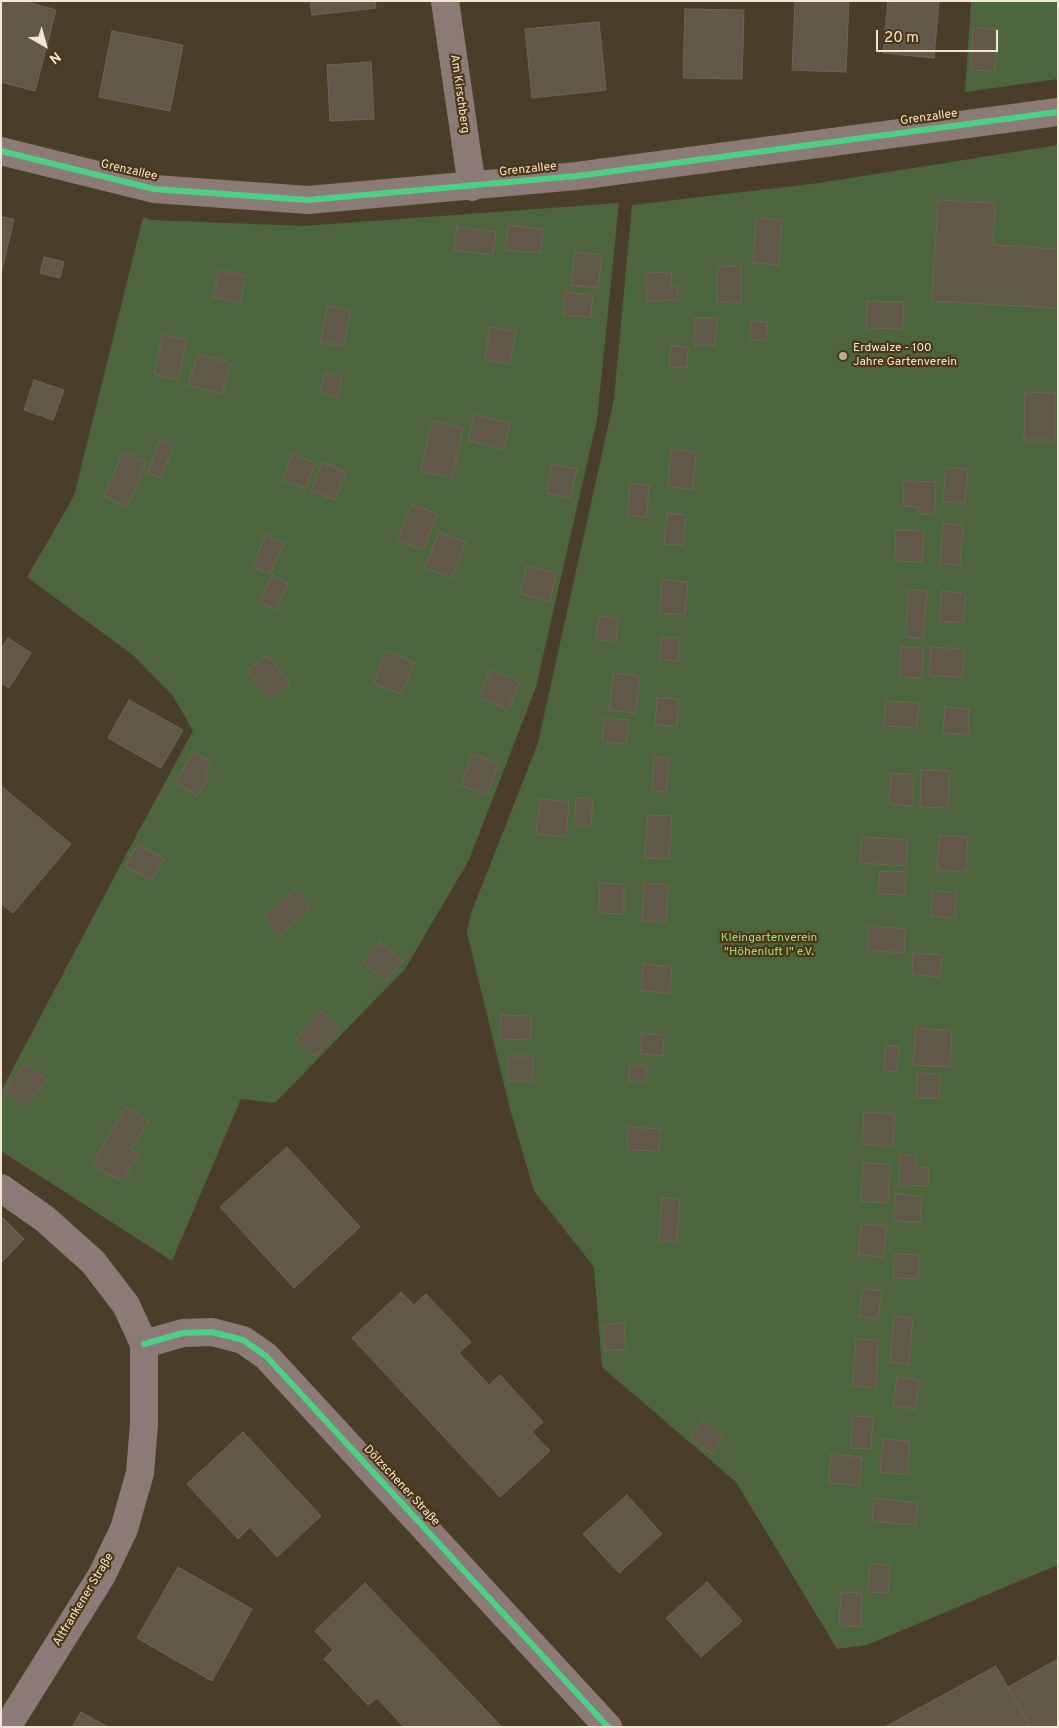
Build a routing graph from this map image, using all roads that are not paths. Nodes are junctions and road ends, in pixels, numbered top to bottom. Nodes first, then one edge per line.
1 (445, 1) edge
2 (1058, 112) edge
3 (1, 151) edge
4 (472, 187) junction
5 (1, 1188) edge
6 (144, 1344) junction
7 (7, 1727) edge
8 (608, 1727) edge

1 - 4 street, Am Kirschberg
2 - 4 street, Grenzallee
3 - 4 street, Grenzallee
5 - 6 street
6 - 7 street, Altfrankener Straße
6 - 8 street, Dölzschener Straße

